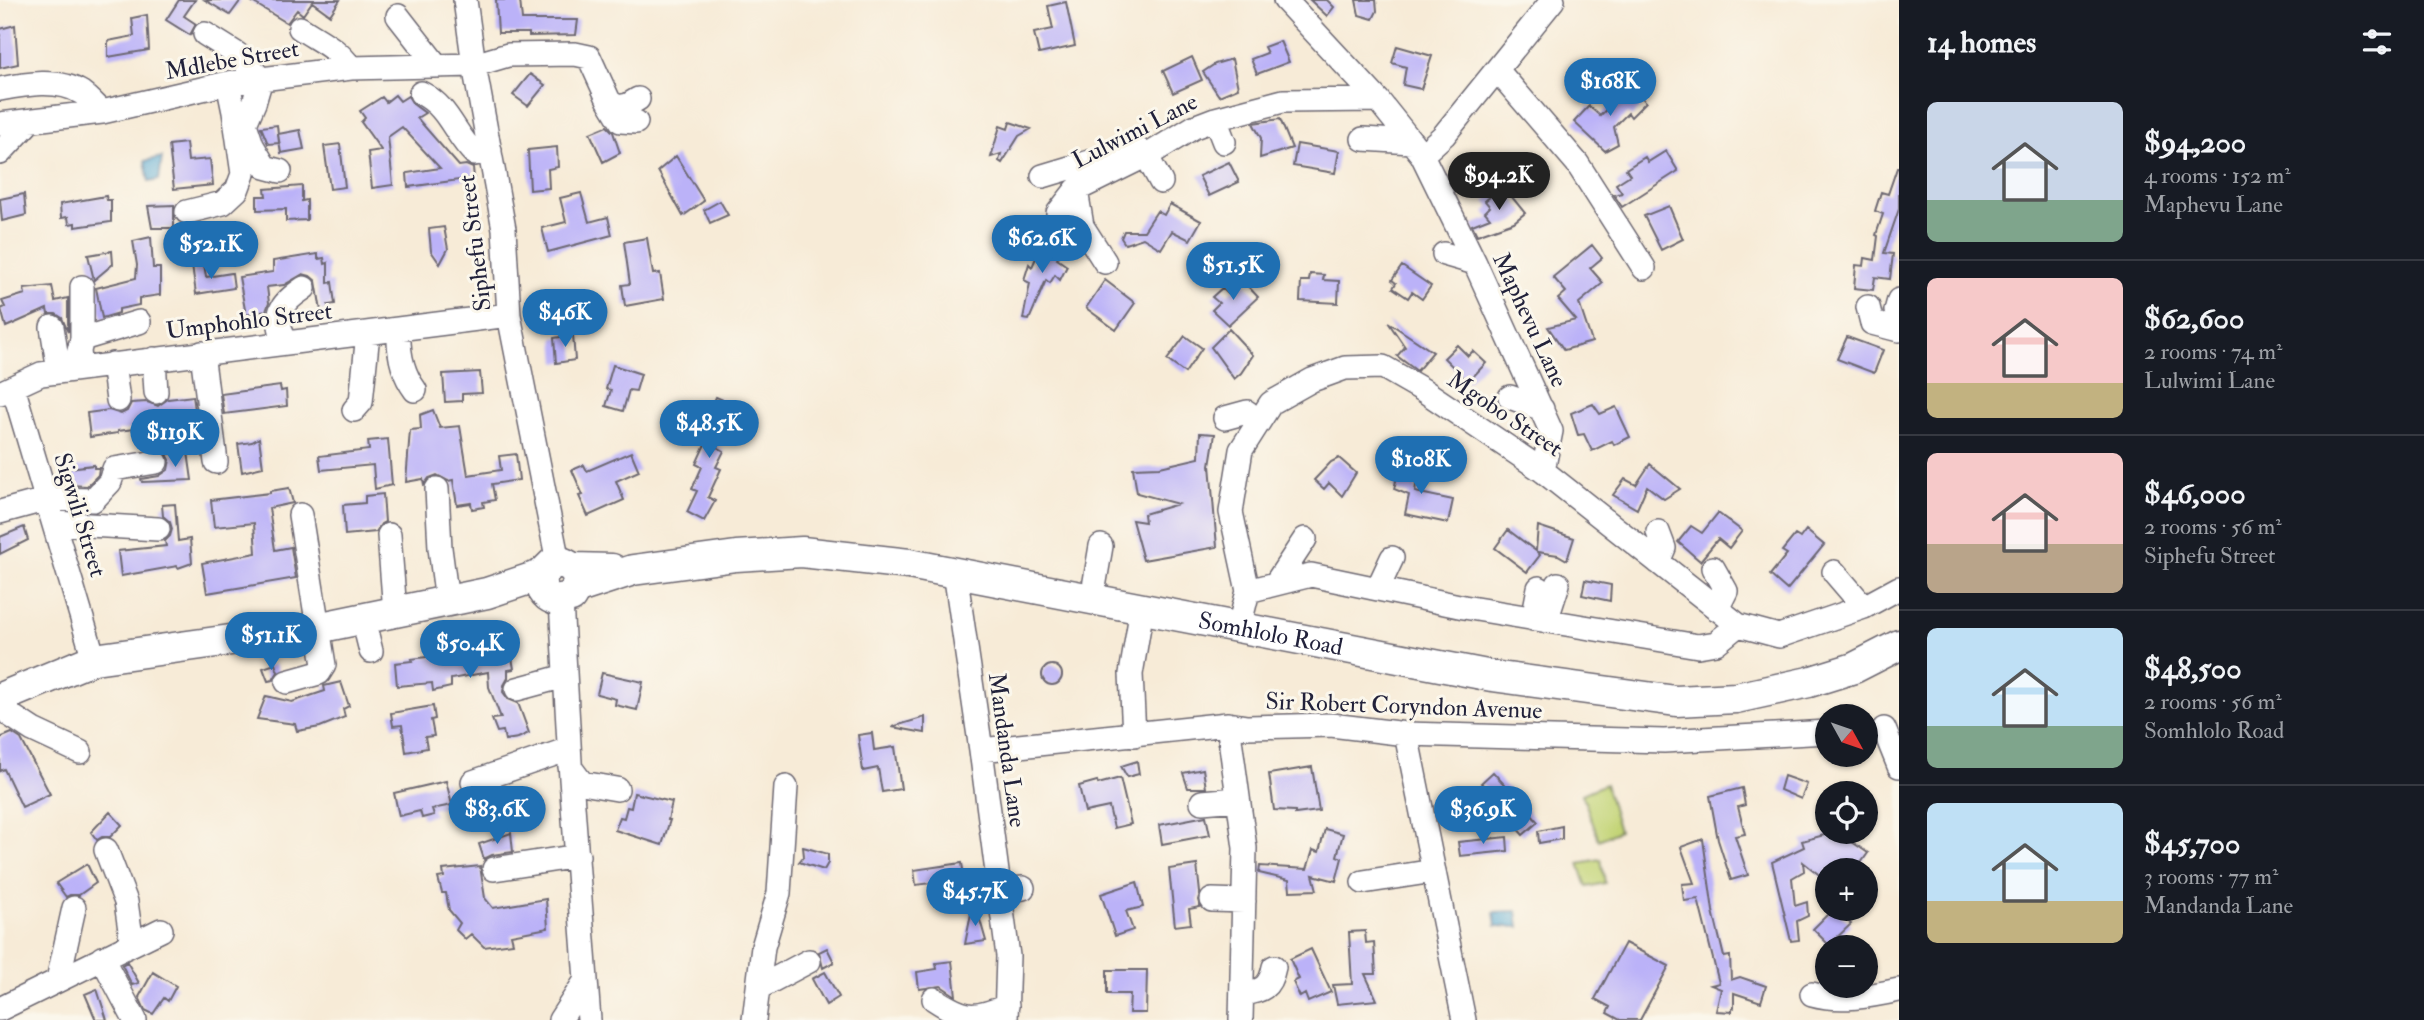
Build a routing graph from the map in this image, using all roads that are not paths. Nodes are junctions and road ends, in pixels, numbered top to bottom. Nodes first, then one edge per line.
1 (465, 0) edge
2 (1285, 0) edge
3 (1553, 0) edge
4 (398, 16) dead end
5 (300, 28) dead end
6 (205, 34) dead end
7 (437, 66) junction
8 (351, 68) junction
9 (537, 70) dead end
10 (1497, 70) junction
11 (476, 74) junction
12 (261, 79) junction
13 (228, 83) junction
14 (0, 89) edge
15 (421, 93) dead end
16 (638, 99) dead end
17 (1378, 100) junction
18 (610, 101) junction
19 (102, 112) junction
20 (1214, 119) junction
21 (30, 121) junction
22 (636, 122) dead end
23 (0, 124) edge
24 (1363, 139) dead end
25 (1224, 142) dead end
26 (1417, 148) junction
27 (490, 150) junction
28 (0, 153) edge
29 (1146, 155) junction
30 (280, 171) dead end
31 (1043, 176) dead end
32 (1161, 182) dead end
33 (1076, 190) junction
34 (187, 212) dead end
35 (1058, 213) dead end
36 (1444, 254) dead end
37 (1105, 262) dead end
38 (1475, 262) junction
39 (1644, 268) dead end
40 (82, 287) dead end
41 (304, 288) dead end
42 (1899, 300) edge
43 (1868, 307) dead end
44 (509, 315) junction
45 (1899, 318) edge
46 (139, 322) dead end
47 (52, 327) dead end
48 (399, 329) junction
49 (1899, 330) edge
50 (368, 333) junction
51 (82, 339) junction
52 (286, 343) junction
53 (202, 353) junction
54 (154, 359) junction
55 (113, 365) junction
56 (70, 370) junction
57 (7, 390) edge
58 (415, 390) dead end
59 (156, 392) dead end
60 (1510, 397) dead end
61 (118, 400) dead end
62 (1542, 409) junction
63 (354, 410) dead end
64 (1225, 418) dead end
65 (1258, 423) junction
66 (216, 462) dead end
67 (156, 463) dead end
68 (1543, 471) junction
69 (437, 489) dead end
70 (48, 499) junction
71 (0, 512) edge
72 (300, 515) dead end
73 (55, 523) junction
74 (158, 528) dead end
75 (1658, 532) dead end
76 (389, 535) dead end
77 (1305, 539) dead end
78 (1101, 546) dead end
79 (1392, 558) dead end
80 (1658, 562) junction
81 (1713, 568) dead end
82 (955, 572) junction
83 (1834, 572) dead end
84 (560, 581) junction
85 (1276, 583) junction
86 (1549, 586) dead end
87 (1378, 588) junction
88 (1899, 588) edge
89 (1248, 591) junction
90 (1092, 599) junction
91 (447, 601) junction
92 (1864, 607) junction
93 (1142, 608) junction
94 (1717, 609) junction
95 (395, 612) junction
96 (363, 619) junction
97 (1539, 620) junction
98 (1738, 625) junction
99 (1239, 627) junction
100 (317, 628) junction
101 (1899, 645) edge
102 (371, 651) dead end
103 (94, 659) junction
104 (565, 676) junction
105 (287, 682) dead end
106 (517, 689) dead end
107 (1, 698) edge
108 (1228, 724) junction
109 (1883, 728) edge
110 (1815, 733) edge
111 (1134, 734) junction
112 (1406, 734) junction
113 (981, 750) junction
114 (80, 752) dead end
115 (570, 758) junction
116 (1899, 766) edge
117 (472, 782) dead end
118 (786, 787) dead end
119 (617, 789) dead end
120 (1238, 799) junction
121 (1202, 802) dead end
122 (106, 850) dead end
123 (578, 856) junction
124 (494, 869) dead end
125 (1434, 872) junction
126 (1363, 882) dead end
127 (1023, 888) dead end
128 (999, 891) junction
129 (1212, 900) dead end
130 (1244, 901) junction
131 (74, 908) dead end
132 (161, 930) dead end
133 (132, 944) junction
134 (102, 958) junction
135 (809, 961) dead end
136 (1274, 967) dead end
137 (58, 980) junction
138 (586, 980) junction
139 (758, 988) junction
140 (1899, 990) edge
141 (1812, 993) dead end
142 (1242, 994) junction
143 (934, 999) dead end
144 (12, 1011) edge
145 (1006, 1013) edge
146 (588, 1015) edge
147 (135, 1020) edge
148 (559, 1020) edge
149 (754, 1020) edge
150 (1241, 1020) edge
151 (1464, 1020) edge

1 - 11 street, Siphefu Street
2 - 17 street, Maphevu Lane
3 - 10 street
4 - 7 street
5 - 8 street
6 - 12 street
7 - 8 street, Mdlebe Street
7 - 11 street, Mdlebe Street
8 - 12 street, Mdlebe Street
9 - 11 street
10 - 26 street
10 - 39 street
11 - 18 street
11 - 27 street, Siphefu Street
12 - 13 street, Mdlebe Street
12 - 30 street
13 - 19 street, Mdlebe Street
13 - 34 street
14 - 19 street
15 - 27 street
16 - 18 street
17 - 20 street, Lulwimi Lane
17 - 26 street, Maphevu Lane
18 - 22 street
19 - 21 street, Mdlebe Street
20 - 25 street
20 - 29 street, Lulwimi Lane
21 - 23 street, Mdlebe Street
21 - 28 street
24 - 26 street
26 - 38 street, Maphevu Lane
27 - 44 street, Siphefu Street
29 - 31 street
29 - 32 street
29 - 33 street, Lulwimi Lane
33 - 35 street
33 - 37 street, Lulwimi Lane
36 - 38 street
38 - 62 street, Maphevu Lane
40 - 51 street
41 - 52 street
42 - 45 street
43 - 49 street
44 - 48 street, Umphohlo Street
44 - 84 street, Siphefu Street
46 - 51 street
47 - 56 street
48 - 50 street, Umphohlo Street
48 - 58 street
50 - 52 street, Umphohlo Street
50 - 63 street
51 - 56 street
52 - 53 street, Umphohlo Street
53 - 54 street, Umphohlo Street
53 - 66 street
54 - 55 street, Umphohlo Street
54 - 59 street
55 - 56 street, Umphohlo Street
55 - 61 street
56 - 57 street, Umphohlo Street
57 - 70 street, Sigwili Street
60 - 62 street
62 - 68 street, Maphevu Lane
64 - 65 street
65 - 68 street, Mgobo Street
65 - 89 street, Mgobo Street
67 - 70 street
68 - 80 street, Mgobo Street
69 - 91 street
70 - 71 street
70 - 73 street, Sigwili Street
72 - 100 street
73 - 74 street
73 - 103 street, Sigwili Street
75 - 80 street
76 - 95 street
77 - 85 street
78 - 90 street
79 - 87 street
80 - 94 street, Mgobo Street
81 - 94 street
82 - 84 main road, Somhlolo Road
82 - 90 main road, Somhlolo Road
82 - 113 street, Mandanda Lane
83 - 92 street
84 - 91 main road, Somhlolo Road
84 - 104 street, Siphefu Street
85 - 87 street
85 - 89 street
86 - 97 street
87 - 97 street
88 - 92 street, Mgobo Street
89 - 99 street, Mgobo Street
90 - 93 main road, Somhlolo Road
91 - 95 main road, Somhlolo Road
92 - 98 street, Mgobo Street
93 - 99 main road, Somhlolo Road
93 - 111 street
94 - 98 street, Mgobo Street
95 - 96 main road, Somhlolo Road
96 - 100 main road, Somhlolo Road
96 - 102 street
97 - 98 street
99 - 101 main road, Somhlolo Road
100 - 103 main road, Somhlolo Road
100 - 105 street
103 - 107 main road, Somhlolo Road
104 - 106 street
104 - 115 street, Siphefu Street
107 - 114 street
108 - 111 street, Sir Robert Coryndon Avenue
108 - 112 street, Sir Robert Coryndon Avenue
108 - 120 street
109 - 116 street
110 - 112 street, Sir Robert Coryndon Avenue
111 - 113 street, Sir Robert Coryndon Avenue
112 - 125 street
113 - 128 street, Mandanda Lane
115 - 117 street
115 - 119 street
115 - 123 street, Siphefu Street
118 - 139 street
120 - 121 street
120 - 130 street
122 - 133 street
123 - 124 street
123 - 138 street, Siphefu Street
125 - 126 street
125 - 151 street
127 - 128 street
128 - 145 street, Mandanda Lane
129 - 130 street
130 - 142 street
131 - 137 street
132 - 133 street
133 - 134 street
134 - 137 street
134 - 147 street
135 - 139 street
136 - 142 street
137 - 144 street
138 - 146 street, Siphefu Street
138 - 148 street
139 - 149 street
140 - 141 street
142 - 150 street
143 - 145 street

